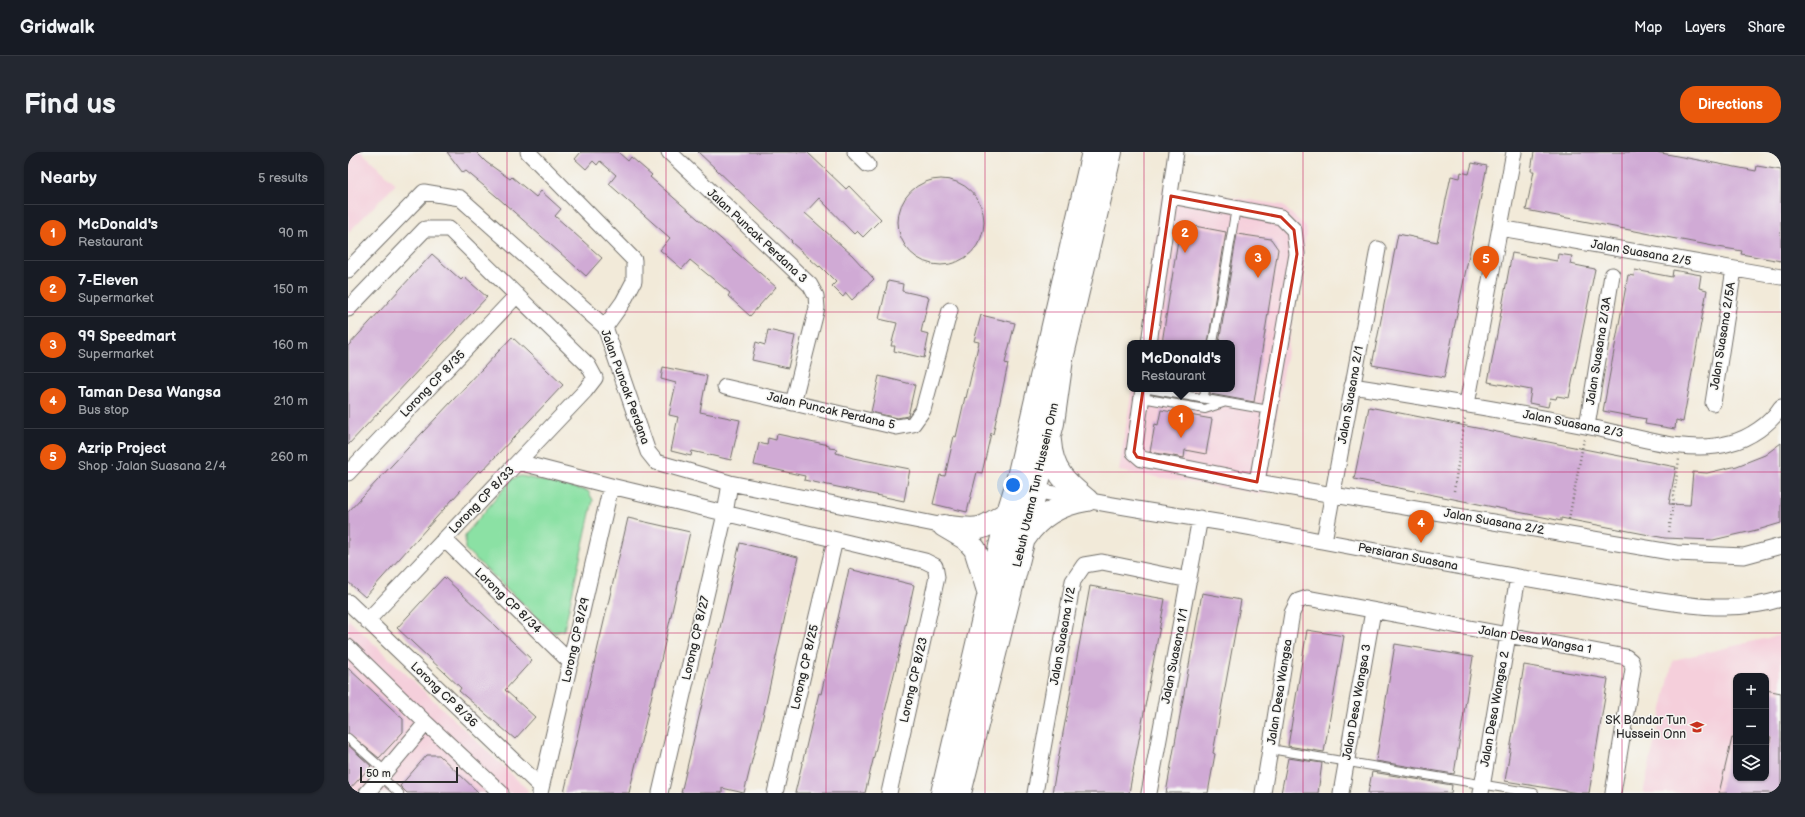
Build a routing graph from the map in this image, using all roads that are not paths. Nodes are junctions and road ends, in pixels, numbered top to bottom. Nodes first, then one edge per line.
1 (528, 152) edge
2 (669, 152) edge
3 (855, 152) edge
4 (1093, 152) edge
5 (1111, 152) edge
6 (1176, 152) edge
7 (1514, 152) edge
8 (868, 165) dead end
9 (1171, 196) junction
10 (1236, 208) junction
11 (1500, 228) junction
12 (1378, 249) dead end
13 (1734, 269) junction
14 (348, 270) edge
15 (1612, 275) dead end
16 (1781, 277) edge
17 (517, 295) junction
18 (348, 309) edge
19 (950, 310) dead end
20 (605, 327) junction
21 (1150, 340) edge
22 (1214, 340) edge
23 (1352, 386) junction
24 (725, 387) dead end
25 (1145, 392) edge
26 (1205, 392) edge
27 (1204, 398) junction
28 (793, 402) junction
29 (1225, 402) junction
30 (1713, 403) dead end
31 (1467, 404) junction
32 (1781, 407) edge
33 (1269, 410) junction
34 (1587, 426) junction
35 (1050, 434) junction
36 (518, 462) junction
37 (348, 473) edge
38 (1257, 482) junction
39 (730, 483) junction
40 (611, 486) junction
41 (1026, 488) junction
42 (1332, 495) junction
43 (1087, 500) junction
44 (1008, 512) junction
45 (725, 514) junction
46 (1200, 518) junction
47 (944, 526) junction
48 (444, 539) junction
49 (835, 540) junction
50 (1324, 541) junction
51 (1022, 542) junction
52 (1781, 546) edge
53 (1518, 577) junction
54 (1189, 580) junction
55 (989, 592) junction
56 (1307, 598) joint
57 (1781, 599) edge
58 (348, 602) edge
59 (1374, 611) junction
60 (367, 620) junction
61 (1508, 635) junction
62 (348, 648) edge
63 (571, 663) junction
64 (426, 724) junction
65 (348, 738) edge
66 (1270, 749) junction
67 (1346, 762) junction
68 (383, 774) junction
69 (1482, 788) edge
70 (540, 790) edge
71 (367, 793) edge
72 (399, 793) edge
73 (501, 793) edge
74 (660, 793) edge
75 (775, 793) edge
76 (888, 793) edge
77 (942, 793) edge
78 (960, 793) edge
79 (1035, 793) edge
80 (1149, 793) edge
81 (1263, 793) edge
82 (1341, 793) edge
83 (1534, 793) edge
84 (1613, 793) edge

1 - 20 street
2 - 28 street, Jalan Puncak Perdana 3
3 - 8 street
4 - 41 main road, Lebuh Utama Tun Hussein Onn
5 - 35 main road, Lebuh Utama Tun Hussein Onn
6 - 9 street
7 - 11 street
9 - 10 street
9 - 21 street
10 - 22 lane
10 - 33 street
11 - 13 street, Jalan Suasana 2/5
11 - 31 street
12 - 23 street, Jalan Suasana 2/1
13 - 16 street, Jalan Suasana 2/5
13 - 30 street, Jalan Suasana 2/5A
14 - 20 street, Jalan Puncak Perdana
15 - 34 street, Jalan Suasana 2/3A
17 - 18 street
17 - 36 street, Lorong CP 8/33
17 - 37 street, Lorong CP 8/35
19 - 28 street, Jalan Puncak Perdana 5
20 - 39 street, Jalan Puncak Perdana
23 - 31 street, Jalan Suasana 2/3
23 - 42 street, Jalan Suasana 2/1
24 - 28 street, Jalan Puncak Perdana 5
25 - 27 lane
25 - 29 lane
25 - 38 street, Jalan Suasana 2/2
26 - 27 lane
27 - 29 lane
29 - 33 lane
31 - 34 street, Jalan Suasana 2/3
32 - 34 street, Jalan Suasana 2/3
33 - 38 street
35 - 41 main road, Lebuh Utama Tun Hussein Onn
35 - 43 main road
36 - 40 street
36 - 48 street, Lorong CP 8/33
38 - 42 street, Jalan Suasana 2/2
39 - 45 street, Lorong CP 8/27
39 - 47 street, Jalan Puncak Perdana
40 - 45 street
40 - 63 street, Lorong CP 8/29
41 - 43 street, Persiaran Suasana
41 - 44 main road, Lebuh Utama Tun Hussein Onn
41 - 51 main road, Lebuh Utama Tun Hussein Onn
42 - 50 street, Jalan Suasana 2/1
42 - 52 street, Jalan Suasana 2/2
43 - 46 street, Persiaran Suasana
43 - 51 main road
44 - 47 main road
44 - 55 main road, Lebuh Utama Tun Hussein Onn
45 - 49 street
45 - 74 street, Lorong CP 8/27
46 - 50 street, Persiaran Suasana
46 - 54 street, Jalan Suasana 1/1
47 - 55 main road
48 - 60 street, Lorong CP 8/33
48 - 63 street, Lorong CP 8/34
49 - 75 street, Lorong CP 8/25
49 - 76 street, Lorong CP 8/23
50 - 53 street, Persiaran Suasana
51 - 78 main road, Lebuh Utama Tun Hussein Onn
53 - 57 street, Persiaran Suasana
53 - 61 street, Jalan Desa Wangsa 2
54 - 79 street, Jalan Suasana 1/2
54 - 80 street, Jalan Suasana 1/1
55 - 77 main road, Lebuh Utama Tun Hussein Onn
56 - 59 street, Jalan Desa Wangsa 1
56 - 66 street, Jalan Desa Wangsa
58 - 60 street, Lorong CP 8/36
59 - 61 street, Jalan Desa Wangsa 1
59 - 67 street, Jalan Desa Wangsa 3
60 - 70 street, Lorong CP 8/36
61 - 69 street, Jalan Desa Wangsa 2
61 - 84 street, Jalan Desa Wangsa 1
62 - 64 street
63 - 70 street, Lorong CP 8/29
64 - 68 street
64 - 73 street
65 - 68 lane
66 - 67 lane
66 - 81 street, Jalan Desa Wangsa
67 - 69 lane
67 - 82 street, Jalan Desa Wangsa 3
68 - 71 street
68 - 72 lane
69 - 83 lane

